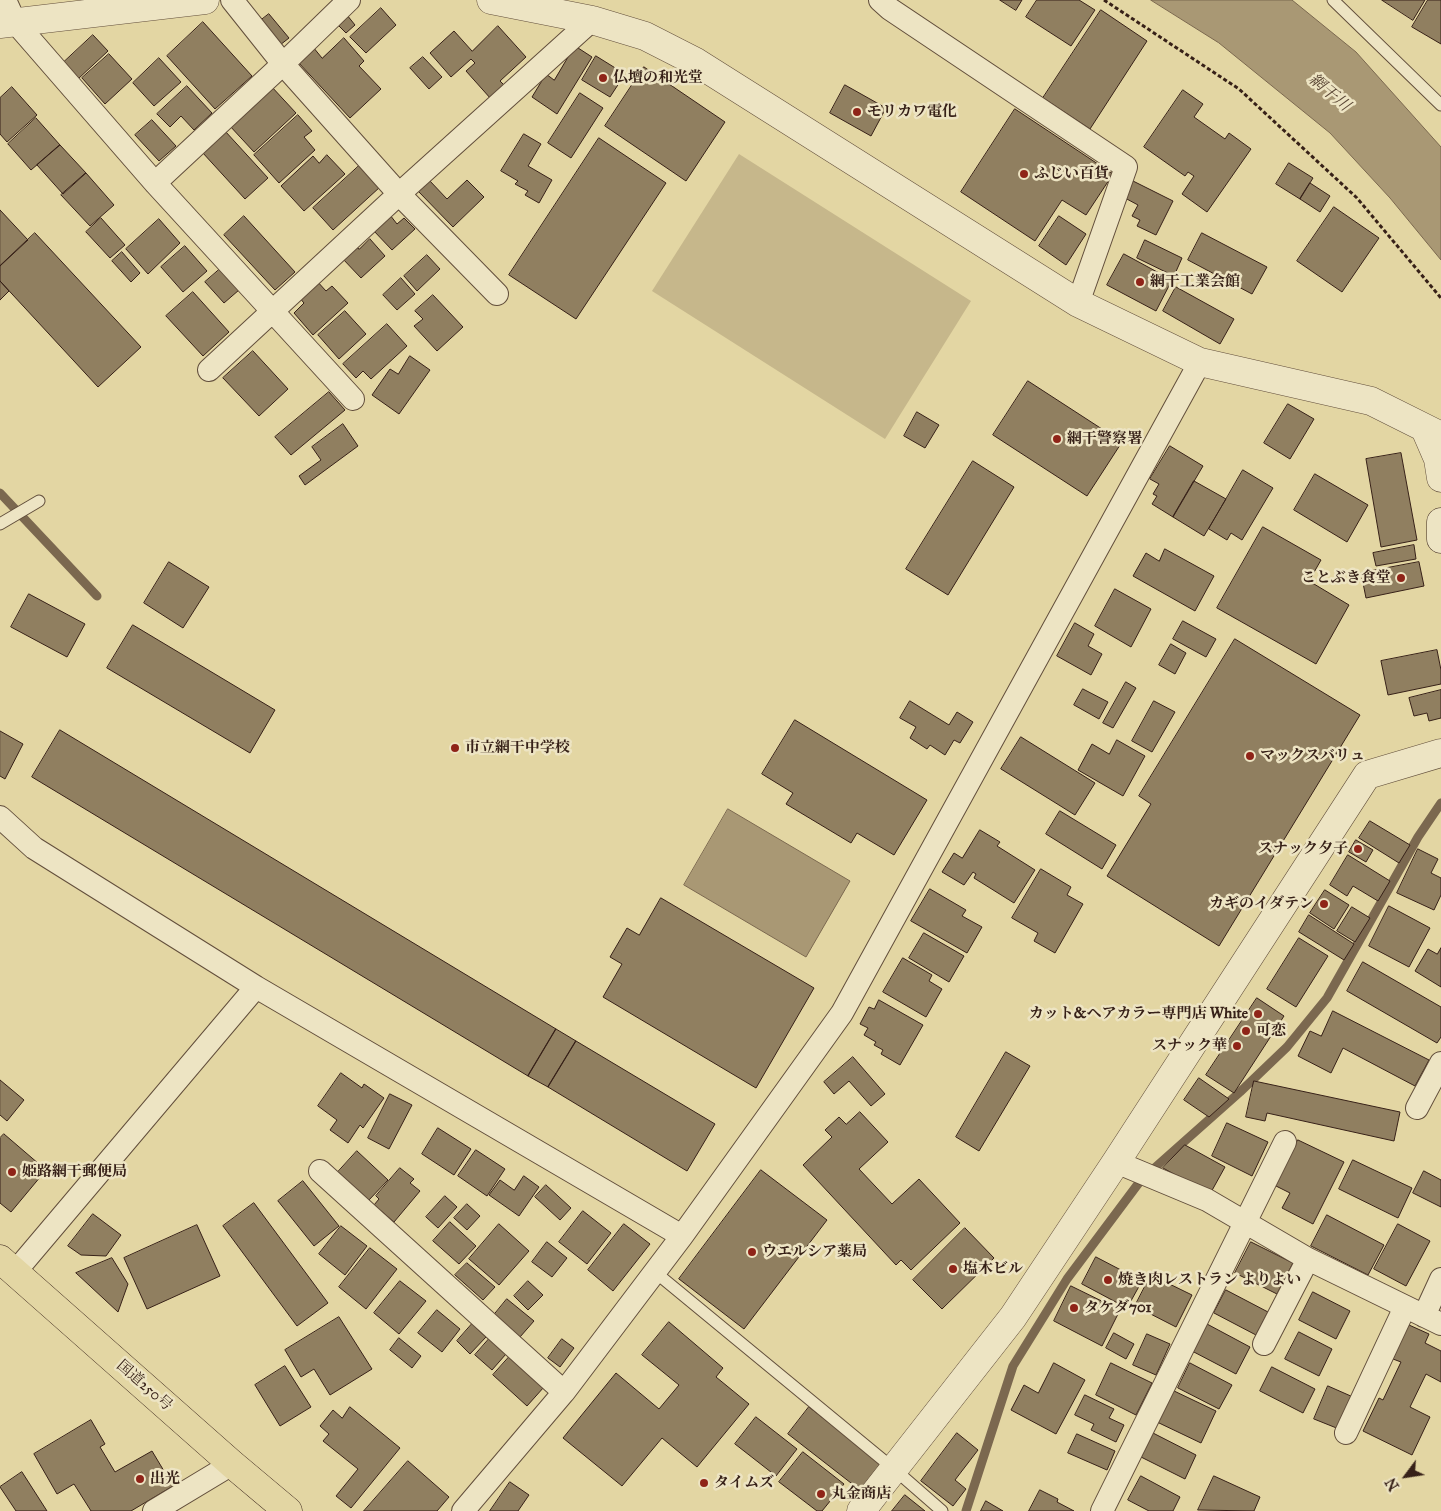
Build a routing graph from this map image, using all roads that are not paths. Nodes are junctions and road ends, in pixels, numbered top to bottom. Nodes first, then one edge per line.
1 (204, 0) edge
2 (232, 0) edge
3 (349, 0) edge
4 (491, 0) edge
5 (880, 0) edge
6 (1333, 0) edge
7 (557, 7) edge
8 (6, 15) edge
9 (592, 20) junction
10 (283, 64) junction
11 (1441, 105) edge
12 (155, 184) junction
13 (399, 194) junction
14 (497, 294) dead end
15 (1078, 303) junction
16 (272, 312) junction
17 (1200, 362) junction
18 (209, 370) dead end
19 (353, 399) dead end
20 (1433, 432) edge
21 (1441, 478) edge
22 (39, 501) dead end
23 (4, 522) edge
24 (1441, 522) edge
25 (1441, 539) edge
26 (1441, 752) edge
27 (0, 817) edge
28 (256, 987) junction
29 (1441, 1063) edge
30 (1417, 1108) dead end
31 (1285, 1142) dead end
32 (1116, 1162) junction
33 (320, 1171) dead end
34 (1244, 1222) junction
35 (682, 1236) junction
36 (1308, 1259) junction
37 (8, 1266) edge
38 (655, 1272) junction
39 (1441, 1279) edge
40 (1423, 1316) edge
41 (1264, 1344) dead end
42 (564, 1392) junction
43 (1346, 1433) dead end
44 (232, 1464) junction
45 (894, 1469) junction
46 (154, 1511) edge
47 (288, 1511) edge
48 (463, 1511) edge
49 (861, 1511) edge
50 (942, 1511) edge
51 (1102, 1511) edge

1 - 8 street
2 - 10 street
3 - 10 street
4 - 7 street
5 - 15 street
6 - 11 lane
7 - 9 street
8 - 12 street
9 - 13 street
9 - 15 street
10 - 12 street
10 - 13 street
12 - 16 street
13 - 14 street
13 - 16 street
15 - 17 street
16 - 18 street
16 - 19 street
17 - 20 street
17 - 35 street
20 - 21 street
22 - 23 lane
24 - 25 street
26 - 32 street
27 - 28 street
28 - 35 street
28 - 37 street
29 - 30 street
31 - 34 street
32 - 34 street
32 - 45 street
33 - 42 street
34 - 36 street
34 - 51 street
35 - 38 street
36 - 40 street
36 - 41 street
37 - 44 highway, 国道250号
38 - 42 street
38 - 45 lane
39 - 40 street
40 - 43 street
42 - 48 street
44 - 46 street
44 - 47 highway, 国道250号
45 - 49 street
45 - 50 lane

